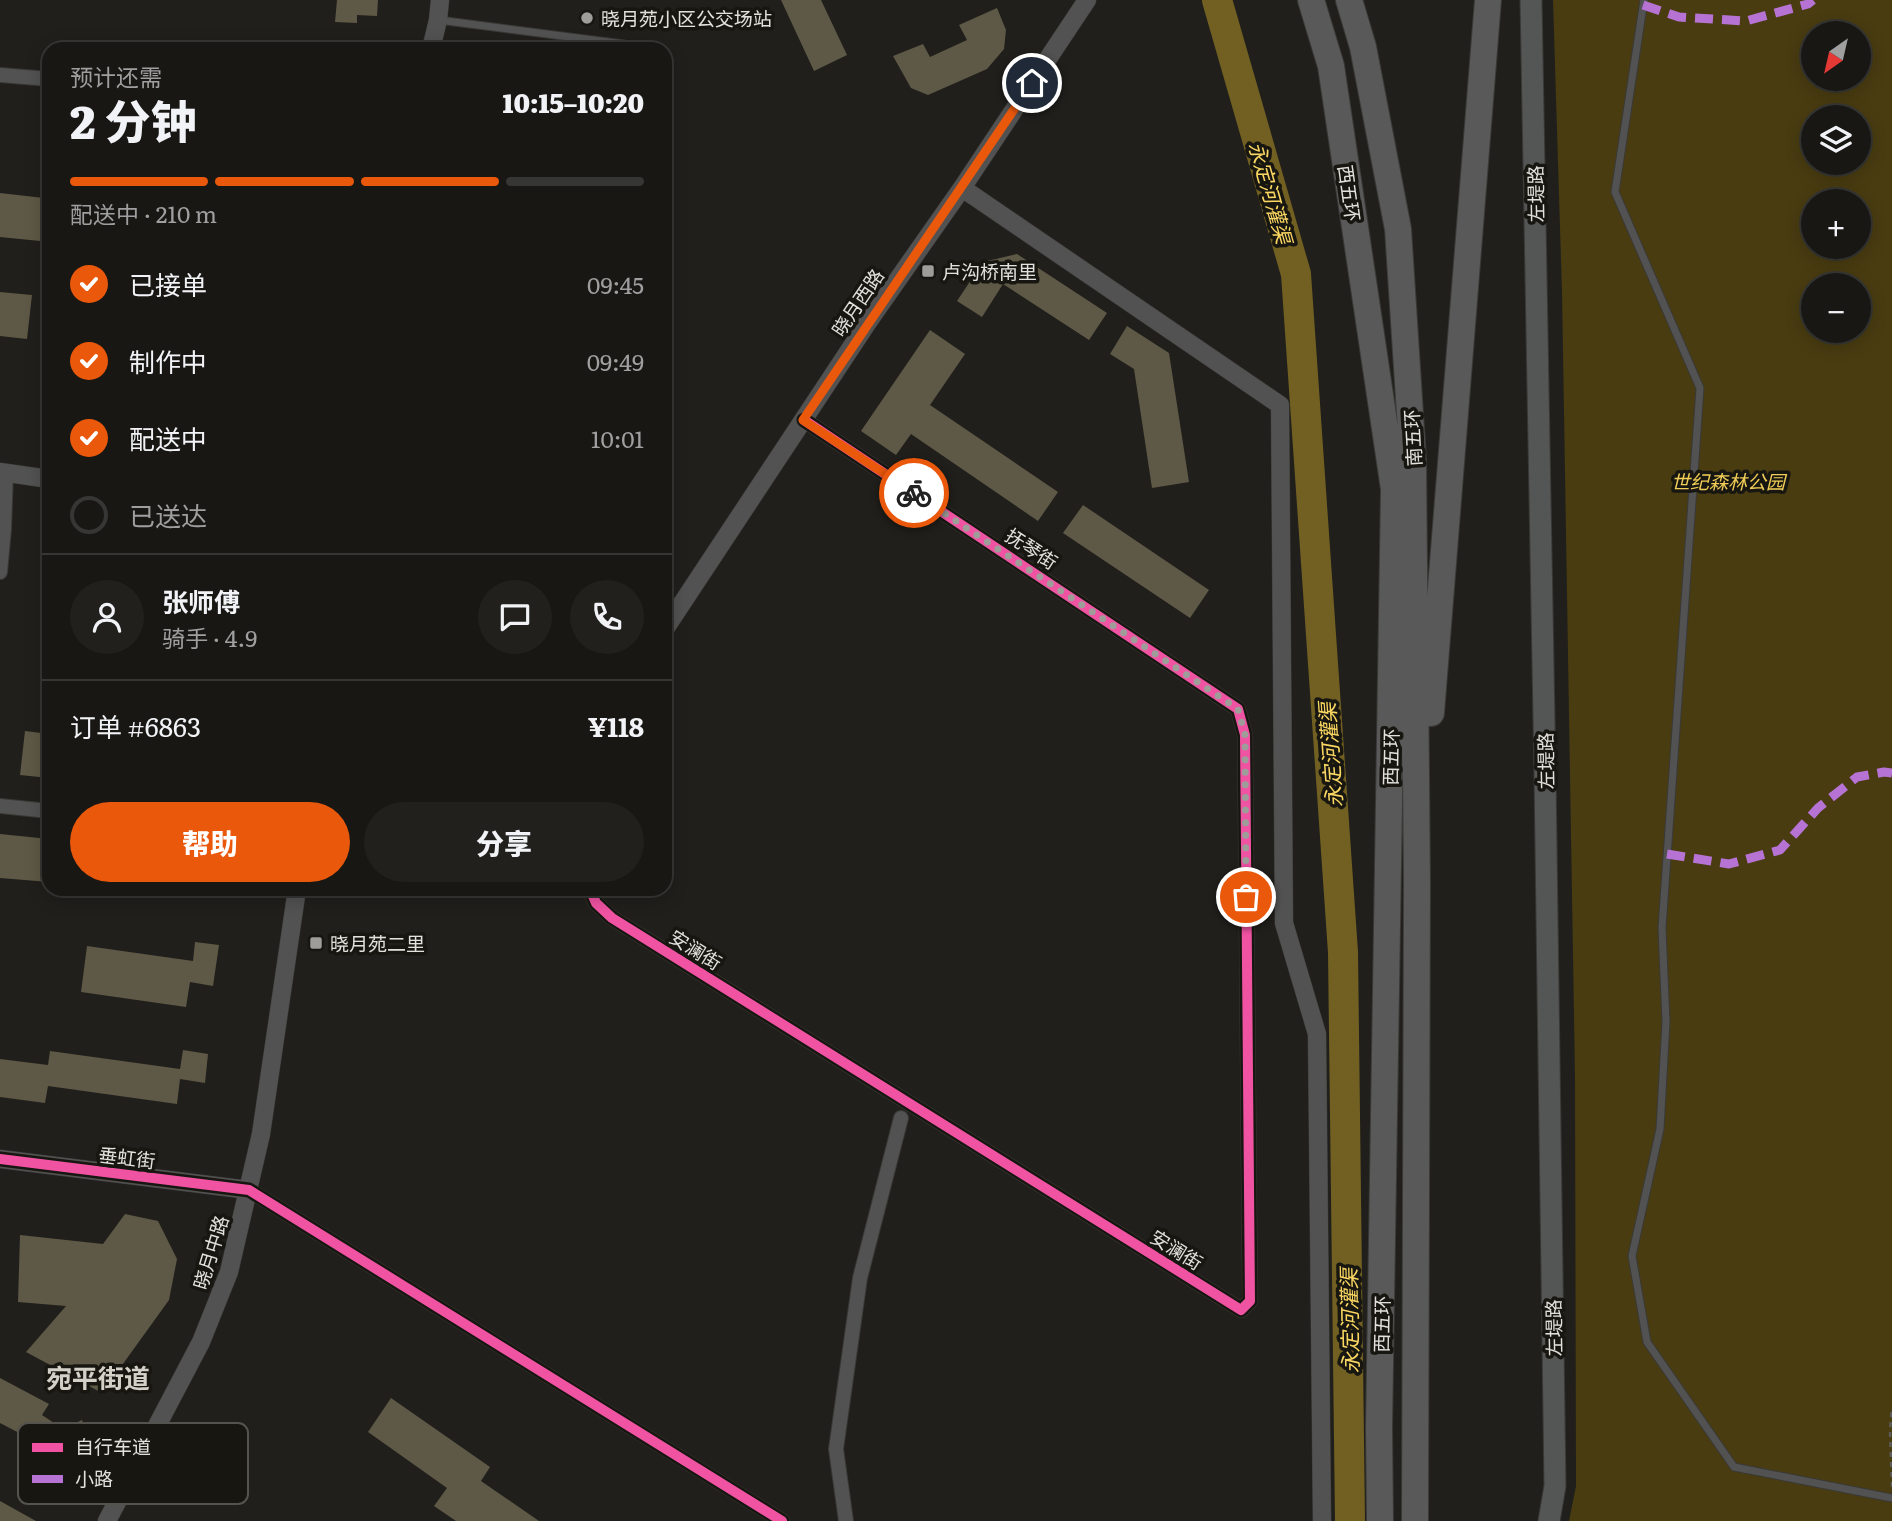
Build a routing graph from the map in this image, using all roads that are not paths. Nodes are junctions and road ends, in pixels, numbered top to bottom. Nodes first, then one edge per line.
1 (440, 0) edge
2 (1087, 0) edge
3 (1311, 0) edge
4 (1349, 0) edge
5 (1488, 0) edge
6 (1531, 0) edge
7 (1644, 0) edge
8 (438, 20) junction
9 (433, 42) edge
10 (608, 42) edge
11 (0, 75) edge
12 (42, 78) edge
13 (962, 188) junction
14 (803, 420) junction
15 (3, 472) edge
16 (42, 478) edge
17 (0, 572) edge
18 (672, 618) edge
19 (1238, 709) joint
20 (0, 806) edge
21 (42, 810) edge
22 (1417, 882) junction
23 (296, 896) edge
24 (593, 896) edge
25 (901, 1118) dead end
26 (0, 1159) edge
27 (249, 1190) junction
28 (158, 1423) edge
29 (1892, 1496) edge
30 (116, 1504) edge
31 (107, 1521) edge
32 (782, 1521) edge
33 (846, 1521) edge
34 (1322, 1521) edge
35 (1380, 1521) edge
36 (1415, 1521) edge
37 (1549, 1521) edge

1 - 8 street
2 - 13 street, 晓月西路
3 - 35 highway, 西五环
4 - 22 highway, 南五环
5 - 22 highway
6 - 37 main road, 左堤路
7 - 29 lane
8 - 9 street
8 - 10 lane
11 - 12 street
13 - 14 street, 晓月西路
13 - 34 street
14 - 18 street, 晓月西路
14 - 19 street, 抚琴街
15 - 16 street
15 - 17 street
19 - 24 street, 安澜街
20 - 21 street
22 - 36 highway, 西五环
23 - 27 street, 晓月中路
25 - 33 street
26 - 27 street, 垂虹街
27 - 28 street, 晓月中路
27 - 32 street
30 - 31 street, 晓月中路

